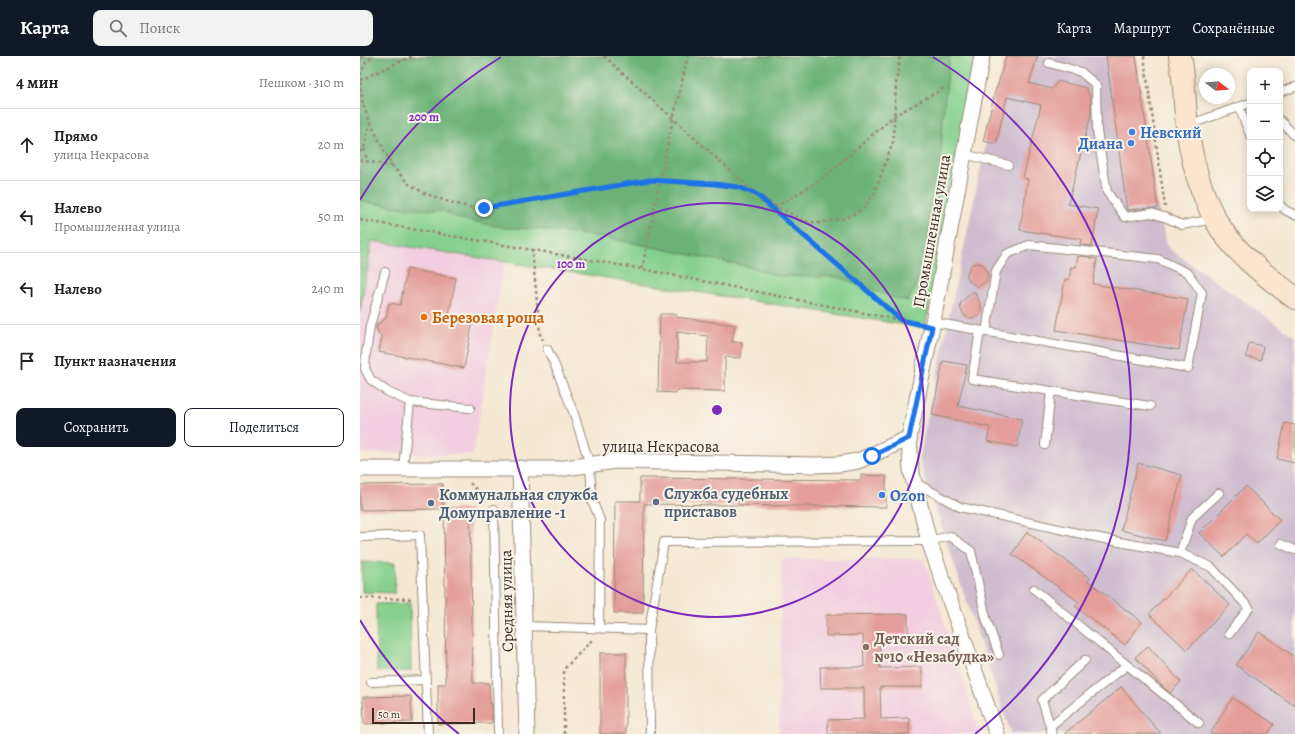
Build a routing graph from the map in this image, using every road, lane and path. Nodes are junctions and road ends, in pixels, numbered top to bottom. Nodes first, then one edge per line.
1 (363, 56) edge
2 (374, 56) edge
3 (413, 56) edge
4 (604, 56) edge
5 (688, 56) edge
6 (900, 56) edge
7 (982, 56) edge
8 (1144, 56) edge
9 (1180, 56) edge
10 (360, 59) edge
11 (1049, 63) dead end
12 (360, 75) edge
13 (360, 81) edge
14 (1295, 87) edge
15 (944, 88) dead end
16 (1283, 91) edge
17 (1247, 104) edge
18 (1239, 107) junction
19 (894, 116) junction
20 (673, 119) junction
21 (370, 122) junction
22 (1283, 123) edge
23 (1187, 125) junction
24 (1247, 127) edge
25 (1295, 136) edge
26 (364, 148) junction
27 (360, 152) edge
28 (964, 154) junction
29 (360, 160) edge
30 (367, 160) junction
31 (1008, 165) dead end
32 (392, 166) junction
33 (661, 181) junction
34 (756, 194) junction
35 (774, 207) junction
36 (1283, 208) edge
37 (1295, 216) edge
38 (1167, 218) junction
39 (1215, 219) junction
40 (360, 220) edge
41 (532, 249) junction
42 (642, 269) junction
43 (385, 272) dead end
44 (1295, 298) edge
45 (901, 320) junction
46 (932, 325) junction
47 (983, 331) junction
48 (546, 350) joint
49 (1051, 391) junction
50 (410, 402) junction
51 (1150, 406) dead end
52 (470, 408) dead end
53 (909, 438) junction
54 (1045, 445) dead end
55 (590, 465) junction
56 (403, 468) junction
57 (520, 468) junction
58 (360, 469) edge
59 (456, 469) junction
60 (914, 482) junction
61 (1219, 493) dead end
62 (494, 509) joint
63 (360, 537) edge
64 (929, 541) junction
65 (1281, 544) dead end
66 (1295, 550) edge
67 (1180, 553) junction
68 (1034, 589) dead end
69 (360, 598) edge
70 (422, 599) junction
71 (524, 626) junction
72 (601, 628) junction
73 (650, 630) junction
74 (1229, 634) dead end
75 (999, 655) dead end
76 (1085, 660) dead end
77 (1127, 665) junction
78 (426, 680) junction
79 (371, 682) dead end
80 (1199, 723) dead end
81 (1051, 730) edge
82 (428, 734) edge
83 (498, 734) edge
84 (527, 734) edge
85 (564, 734) edge
86 (650, 734) edge
87 (997, 734) edge

1 - 10 path
2 - 12 path
3 - 13 path
4 - 20 path
5 - 20 path
6 - 19 path
7 - 28 street, Промышленная улица
8 - 38 path
9 - 23 main road
11 - 38 lane
13 - 21 path
14 - 16 lane
15 - 19 path
17 - 18 lane
18 - 23 lane
18 - 24 lane
19 - 35 path
19 - 35 path
20 - 33 path
20 - 34 path
21 - 26 path
21 - 32 path
22 - 25 lane
23 - 39 main road
26 - 27 path
26 - 30 path
28 - 31 lane
28 - 46 street, Промышленная улица
29 - 30 path
30 - 32 path
32 - 33 path
33 - 34 path
33 - 42 path
34 - 35 path
35 - 45 path
36 - 37 lane
38 - 39 lane
39 - 44 main road
40 - 41 path
41 - 42 path
41 - 48 path
42 - 45 path
43 - 50 lane
45 - 46 path
46 - 47 lane
46 - 53 street, Промышленная улица
47 - 47 lane
47 - 49 lane
48 - 55 lane
49 - 51 lane
49 - 54 lane
50 - 52 lane
50 - 56 lane
53 - 55 street, улица Некрасова
53 - 60 street, Промышленная улица
55 - 57 street, улица Некрасова
55 - 72 lane
56 - 58 street, улица Некрасова
56 - 59 street, улица Некрасова
57 - 59 street, улица Некрасова
57 - 71 street, Средняя улица
59 - 62 path
60 - 64 street, Промышленная улица
60 - 67 lane
61 - 67 lane
62 - 83 lane
63 - 70 lane
64 - 73 lane
64 - 75 lane
64 - 87 street, Промышленная улица
65 - 66 lane
67 - 74 lane
68 - 77 lane
69 - 70 path
70 - 78 lane
71 - 72 lane
71 - 84 street, Средняя улица
72 - 73 lane
72 - 85 path
73 - 86 lane
76 - 81 lane
77 - 80 lane
77 - 81 lane
78 - 79 lane
78 - 82 lane

